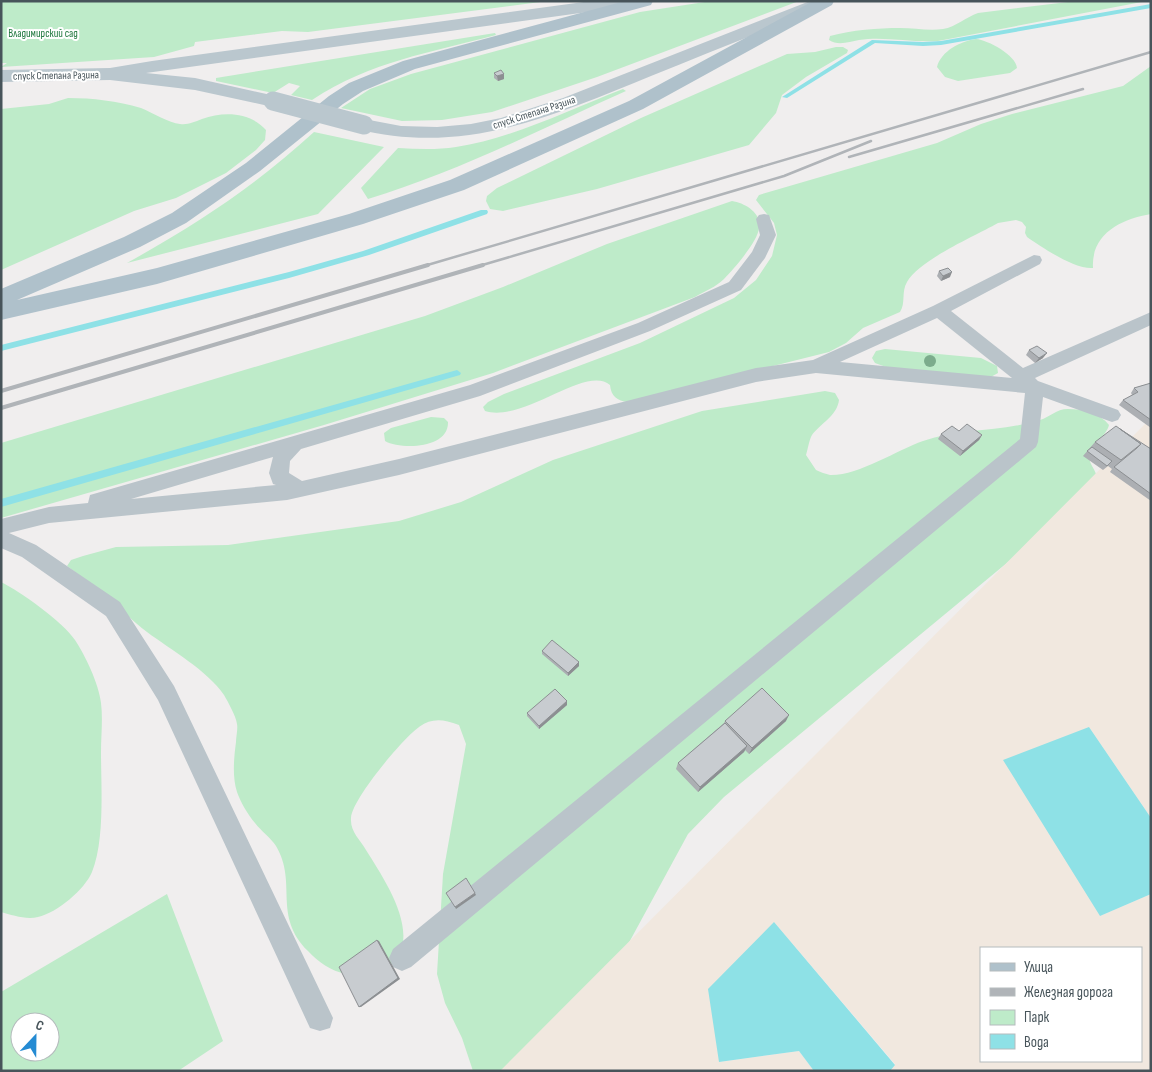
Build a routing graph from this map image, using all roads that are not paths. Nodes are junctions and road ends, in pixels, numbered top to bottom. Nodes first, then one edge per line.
1 (631, 1) edge
2 (645, 1) edge
3 (825, 2) edge
4 (110, 74) junction
5 (1, 76) edge
6 (764, 219) dead end
7 (1034, 260) dead end
8 (1, 298) edge
9 (939, 310) junction
10 (1, 312) edge
11 (1151, 318) edge
12 (816, 366) junction
13 (1028, 381) junction
14 (1112, 415) dead end
15 (294, 444) junction
16 (301, 489) junction
17 (49, 515) junction
18 (1, 527) edge
19 (1, 539) edge
20 (402, 958) dead end
21 (320, 1018) dead end

1 - 4 main road, спуск Степана Разина
2 - 8 main road
3 - 4 main road, спуск Степана Разина, bridge
3 - 10 main road
4 - 5 main road, спуск Степана Разина
6 - 15 lane
7 - 9 lane
9 - 12 lane
9 - 13 lane
11 - 13 lane
12 - 13 lane
12 - 16 lane
13 - 14 lane
13 - 20 lane
15 - 16 lane
15 - 17 lane
16 - 17 lane
17 - 18 lane
19 - 21 lane

